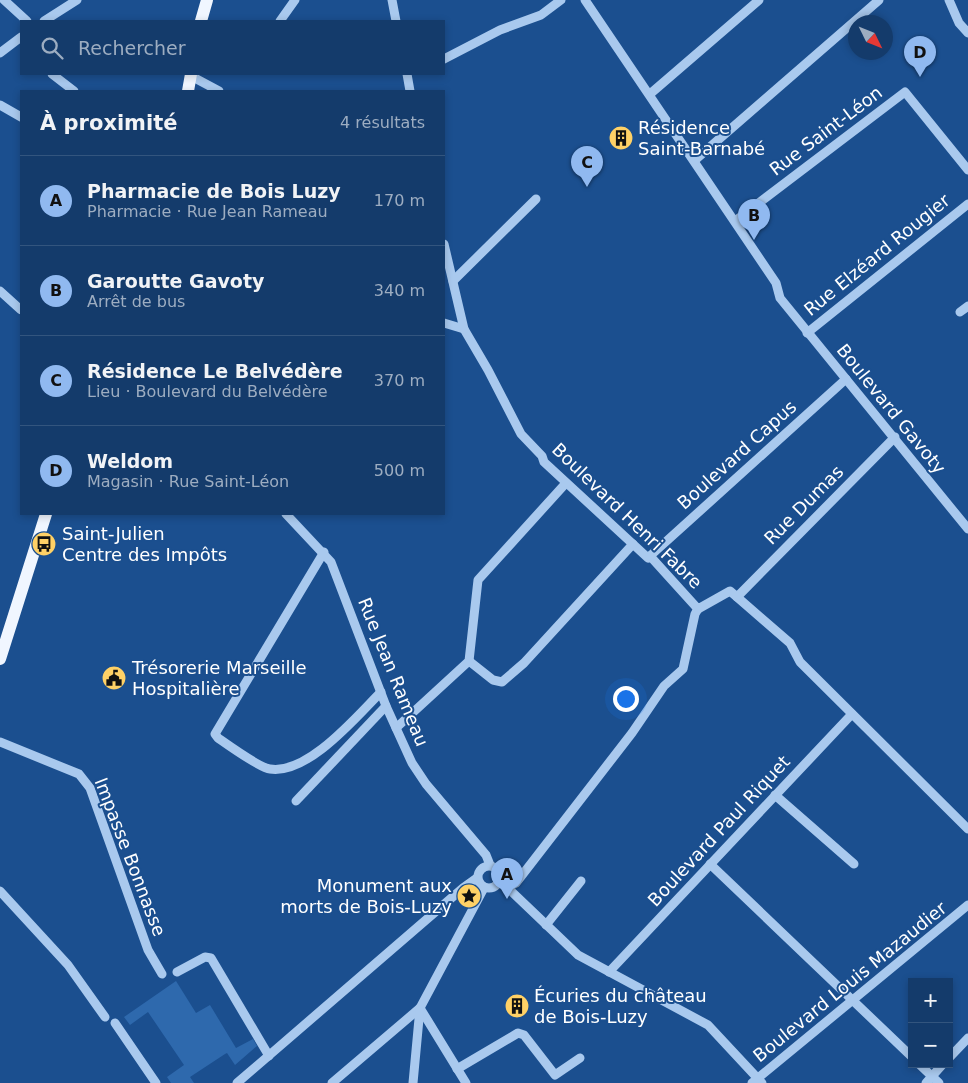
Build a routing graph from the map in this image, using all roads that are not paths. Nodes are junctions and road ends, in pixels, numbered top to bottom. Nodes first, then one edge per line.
1 (4, 0) edge
2 (77, 0) edge
3 (296, 0) edge
4 (392, 0) edge
5 (560, 0) edge
6 (586, 0) edge
7 (759, 0) edge
8 (879, 0) edge
9 (949, 0) edge
10 (204, 2) edge
11 (26, 20) edge
12 (46, 20) edge
13 (201, 20) edge
14 (281, 20) edge
15 (396, 20) edge
16 (968, 33) edge
17 (20, 38) edge
18 (12, 43) junction
19 (20, 49) edge
20 (0, 52) edge
21 (445, 58) edge
22 (53, 75) edge
23 (191, 75) edge
24 (409, 75) edge
25 (73, 90) edge
26 (188, 90) edge
27 (217, 90) edge
28 (410, 90) edge
29 (650, 94) junction
30 (0, 105) edge
31 (20, 116) edge
32 (695, 160) junction
33 (968, 170) edge
34 (536, 200) dead end
35 (968, 204) edge
36 (735, 221) junction
37 (445, 248) edge
38 (453, 281) junction
39 (0, 291) edge
40 (20, 309) edge
41 (445, 324) edge
42 (464, 329) junction
43 (807, 333) junction
44 (846, 379) junction
45 (894, 437) junction
46 (566, 483) junction
47 (46, 515) edge
48 (287, 515) edge
49 (968, 529) edge
50 (633, 544) junction
51 (324, 552) junction
52 (650, 556) junction
53 (737, 597) junction
54 (698, 609) junction
55 (0, 659) edge
56 (469, 661) junction
57 (381, 692) junction
58 (386, 706) junction
59 (852, 714) junction
60 (396, 728) junction
61 (0, 742) edge
62 (775, 795) junction
63 (296, 801) dead end
64 (968, 829) edge
65 (710, 864) junction
66 (854, 864) dead end
67 (490, 865) junction
68 (501, 875) junction
69 (477, 878) junction
70 (581, 881) dead end
71 (510, 886) junction
72 (484, 888) junction
73 (0, 890) edge
74 (968, 905) edge
75 (546, 925) junction
76 (177, 972) dead end
77 (609, 972) junction
78 (162, 974) dead end
79 (852, 1001) junction
80 (420, 1008) junction
81 (105, 1016) dead end
82 (115, 1023) dead end
83 (968, 1038) edge
84 (908, 1053) edge
85 (953, 1054) edge
86 (269, 1056) junction
87 (580, 1058) dead end
88 (461, 1067) junction
89 (922, 1068) edge
90 (940, 1068) edge
91 (929, 1080) edge
92 (757, 1081) edge
93 (156, 1083) edge
94 (237, 1083) edge
95 (332, 1083) edge
96 (413, 1083) edge
97 (466, 1083) edge
98 (939, 1083) edge

1 - 11 street
2 - 12 street
3 - 14 street
4 - 15 street
5 - 21 street
6 - 29 street, Boulevard Gavoty
7 - 29 street
8 - 32 street
9 - 16 street
10 - 13 main road
17 - 18 street
18 - 19 street
18 - 20 street
22 - 25 street
23 - 26 main road
23 - 27 street
24 - 28 street
29 - 32 street, Boulevard Gavoty
30 - 31 street
32 - 36 street, Boulevard Gavoty
33 - 36 street, Rue Saint-Léon
34 - 38 street
35 - 43 street, Rue Elzéard Rougier
36 - 43 street, Boulevard Gavoty
37 - 38 street, Boulevard Henri Fabre
38 - 42 street, Boulevard Henri Fabre
39 - 40 street
41 - 42 street
42 - 46 street, Boulevard Henri Fabre
43 - 44 street, Boulevard Gavoty
44 - 45 street, Boulevard Gavoty
44 - 52 street, Boulevard Capus
45 - 49 street, Boulevard Gavoty
45 - 53 street, Rue Dumas
46 - 50 street, Boulevard Henri Fabre
46 - 56 street
47 - 55 main road
48 - 51 street, Rue Jean Rameau
50 - 52 street, Boulevard Henri Fabre
50 - 56 street
51 - 57 street, Rue Jean Rameau
51 - 57 street
52 - 54 street, Boulevard Henri Fabre
53 - 54 street, Boulevard Henri Fabre
53 - 59 street
54 - 71 street
56 - 60 street
57 - 58 street, Rue Jean Rameau
58 - 60 street, Rue Jean Rameau
58 - 63 street
59 - 62 street, Boulevard Paul Riquet
59 - 64 street
60 - 67 street, Rue Jean Rameau
61 - 78 street, Impasse Bonnasse
62 - 65 street, Boulevard Paul Riquet
62 - 66 street
65 - 77 street, Boulevard Paul Riquet
65 - 79 street
67 - 68 street
67 - 69 street
68 - 71 street
68 - 72 street
69 - 72 street
69 - 86 street
70 - 75 street
71 - 75 street
72 - 80 street
73 - 81 street
74 - 79 street, Boulevard Louis Mazaudier
75 - 77 street
76 - 86 street
77 - 92 street
79 - 84 street
79 - 92 street, Boulevard Louis Mazaudier
80 - 88 street
80 - 95 street
80 - 96 street
82 - 93 street
83 - 85 street
86 - 94 street
87 - 88 street
88 - 97 street
89 - 91 street
90 - 91 street
91 - 98 street

